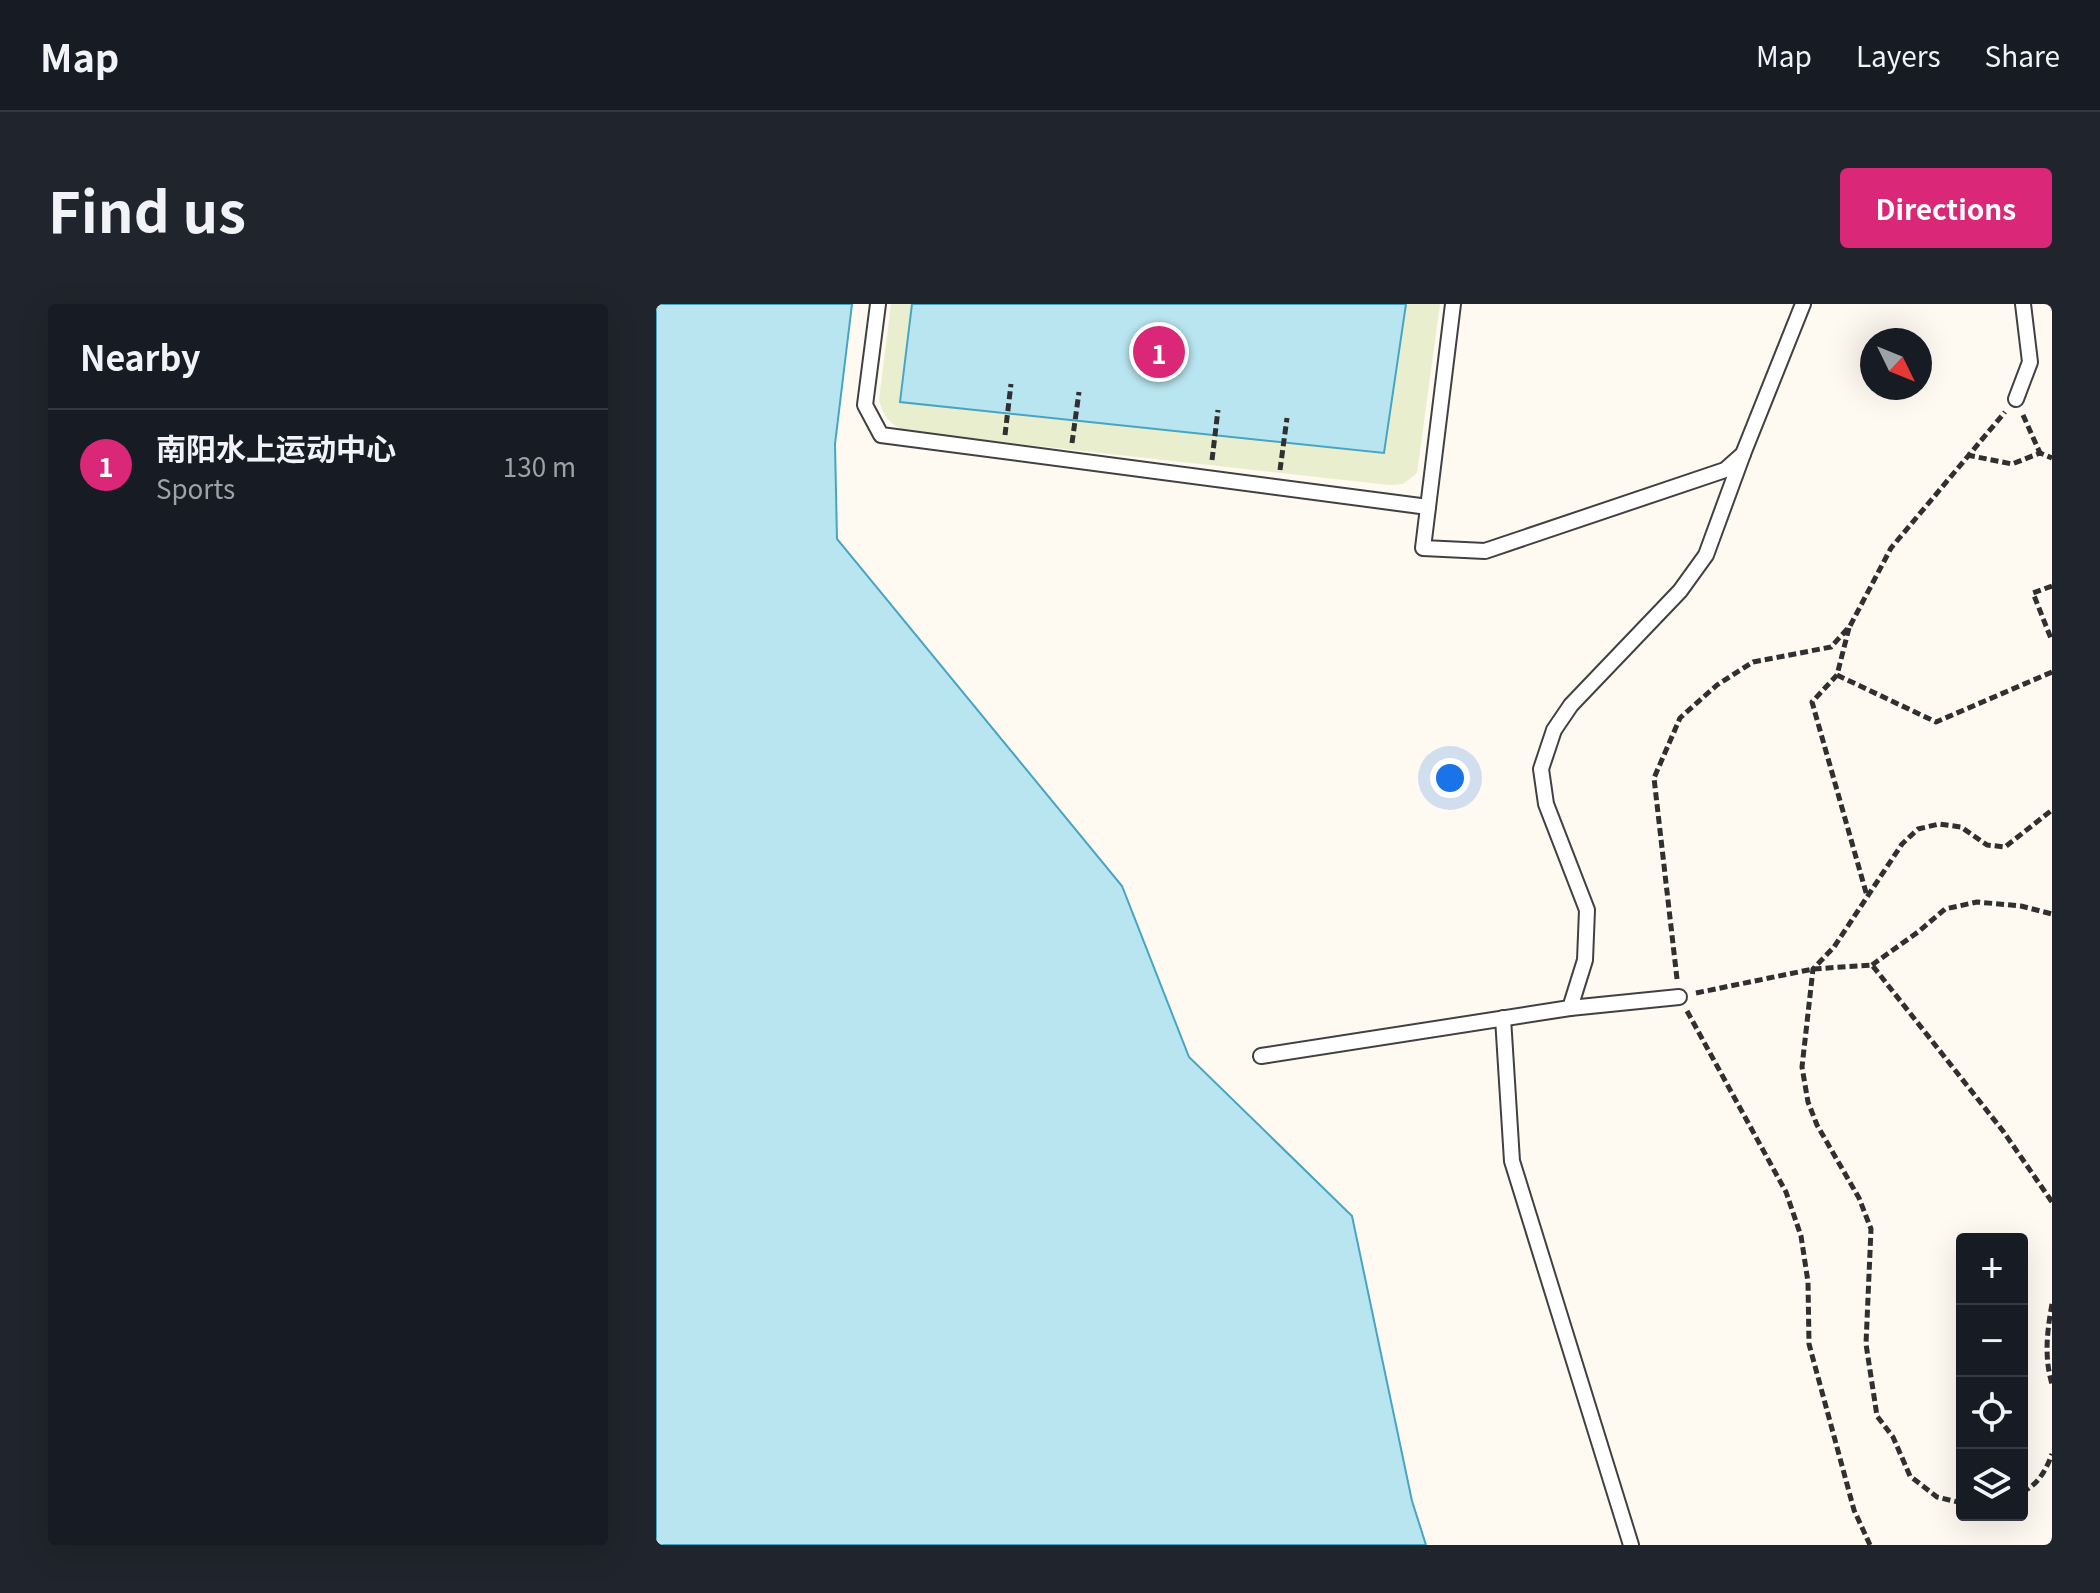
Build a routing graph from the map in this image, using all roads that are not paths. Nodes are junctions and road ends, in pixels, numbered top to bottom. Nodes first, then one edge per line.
1 (878, 304) edge
2 (1453, 304) edge
3 (1803, 304) edge
4 (2023, 304) edge
5 (2016, 399) road end
6 (1743, 454) junction
7 (1428, 507) junction
8 (1679, 997) road end
9 (1570, 1008) junction
10 (1503, 1018) junction
11 (1261, 1056) dead end
12 (1631, 1545) edge

1 - 7 lane
2 - 7 lane
3 - 6 lane
4 - 5 lane
6 - 7 lane
6 - 9 lane
8 - 9 lane
9 - 10 lane
10 - 11 lane
10 - 12 lane

